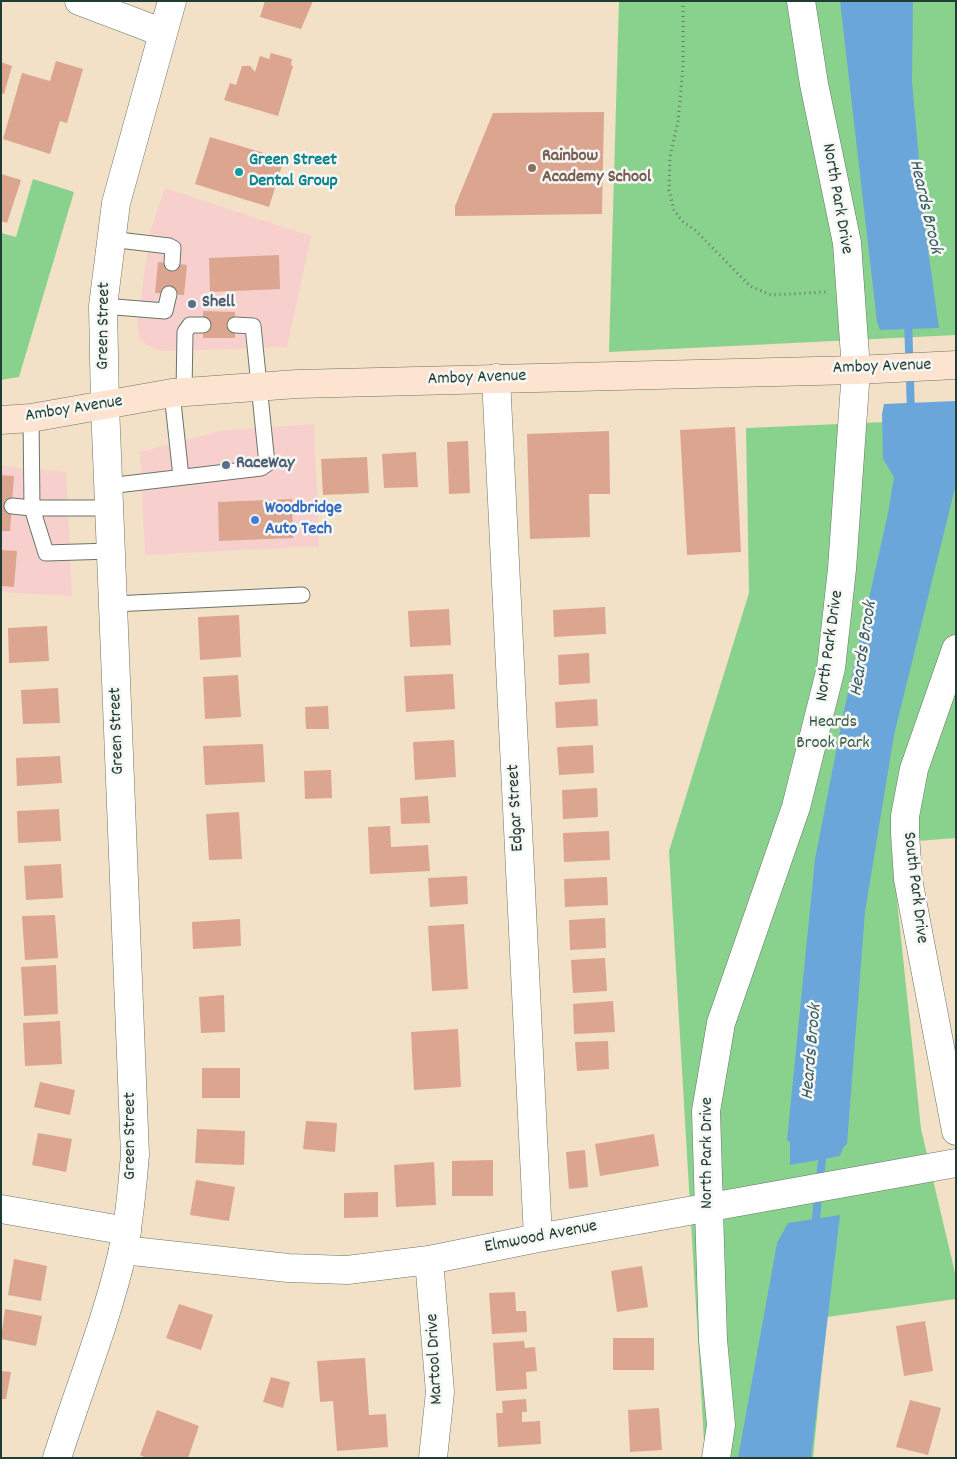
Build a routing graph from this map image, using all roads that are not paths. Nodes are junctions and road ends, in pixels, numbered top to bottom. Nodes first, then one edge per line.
1 (79, 1) edge
2 (172, 1) edge
3 (801, 1) edge
4 (161, 32) junction
5 (110, 239) junction
6 (172, 263) dead end
7 (169, 294) dead end
8 (103, 306) junction
9 (203, 325) dead end
10 (235, 325) dead end
11 (956, 364) edge
12 (856, 370) junction
13 (496, 378) junction
14 (258, 387) junction
15 (178, 393) junction
16 (105, 405) junction
17 (31, 418) junction
18 (1, 420) edge
19 (181, 476) junction
20 (109, 497) junction
21 (12, 506) dead end
22 (32, 508) junction
23 (111, 551) junction
24 (302, 595) dead end
25 (113, 604) junction
26 (956, 649) edge
27 (952, 676) edge
28 (956, 1131) edge
29 (956, 1163) edge
30 (709, 1208) junction
31 (1, 1209) edge
32 (538, 1238) junction
33 (125, 1240) junction
34 (429, 1260) junction
35 (57, 1458) edge
36 (433, 1458) edge
37 (716, 1458) edge

1 - 4 street
2 - 4 street, Green Street
3 - 12 street, North Park Drive
4 - 5 street, Green Street
5 - 6 lane
5 - 8 street, Green Street
7 - 8 lane
8 - 16 street, Green Street
9 - 15 lane
10 - 14 lane
11 - 12 main road, Amboy Avenue
12 - 13 main road, Amboy Avenue
12 - 30 street, North Park Drive
13 - 14 main road, Amboy Avenue
13 - 32 street, Edgar Street
14 - 15 main road, Amboy Avenue
14 - 19 lane
15 - 16 main road, Amboy Avenue
15 - 19 lane
16 - 17 main road, Amboy Avenue
16 - 20 street, Green Street
17 - 18 main road, Amboy Avenue
17 - 22 lane
19 - 20 lane
20 - 22 lane
20 - 23 street, Green Street
21 - 22 lane
22 - 23 lane
23 - 25 street, Green Street
24 - 25 lane
25 - 33 street, Green Street
26 - 27 street, South Park Drive
27 - 28 street, South Park Drive
29 - 30 street, Elmwood Avenue
30 - 32 street, Elmwood Avenue
30 - 37 street, North Park Drive
31 - 33 street, Elmwood Avenue
32 - 34 street, Elmwood Avenue
33 - 34 street, Elmwood Avenue
33 - 35 street, Green Street
34 - 36 street, Martool Drive

